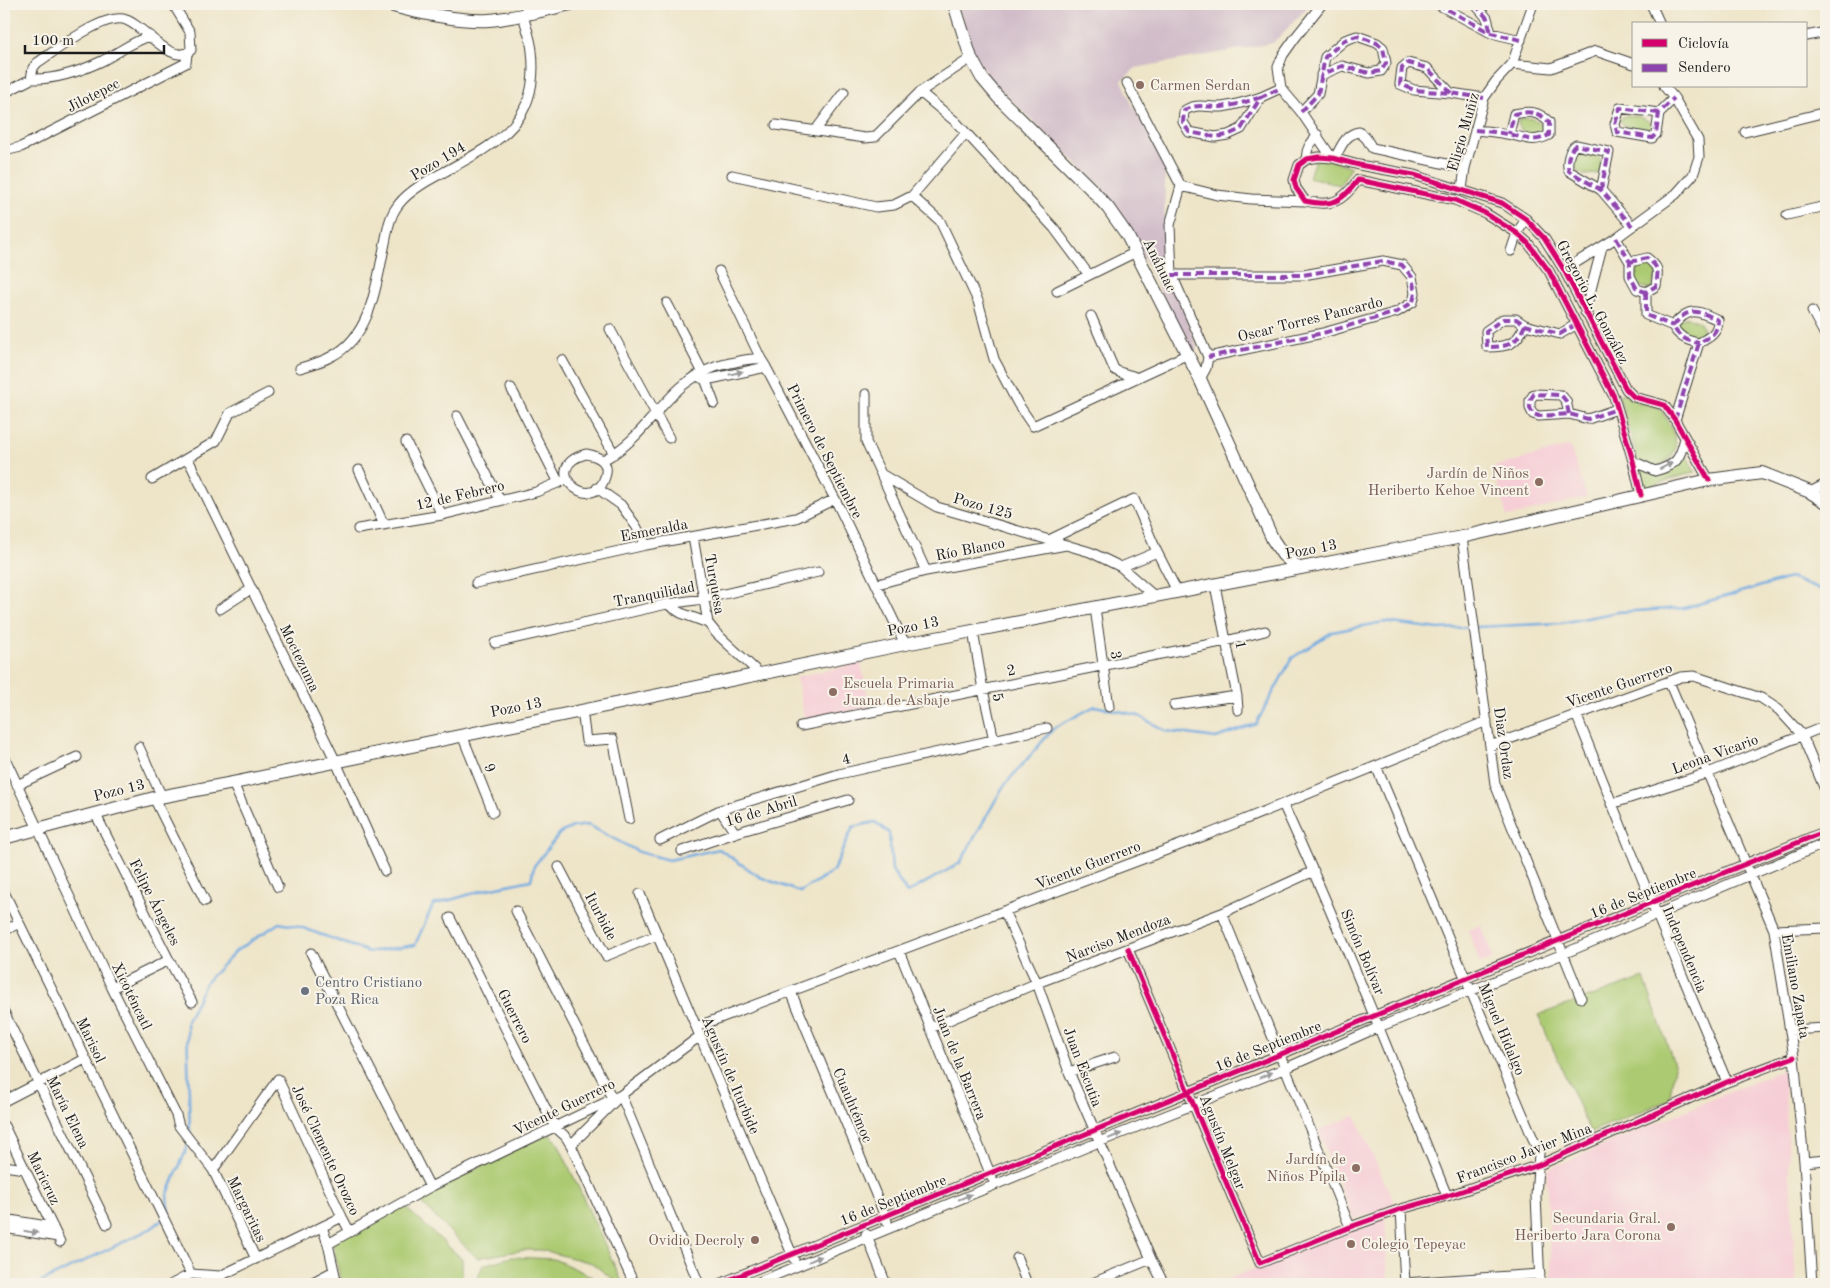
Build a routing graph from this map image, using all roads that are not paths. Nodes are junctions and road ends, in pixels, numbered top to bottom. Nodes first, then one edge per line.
1 (173, 4) edge
2 (386, 4) edge
3 (571, 4) edge
4 (954, 4) edge
5 (1322, 4) edge
6 (1437, 4) edge
7 (1475, 4) edge
8 (1533, 4) edge
9 (1651, 4) edge
10 (526, 9) edge
11 (1659, 22) edge
12 (1826, 32) edge
13 (1491, 33) junction
14 (150, 36) junction
15 (1808, 36) edge
16 (1521, 40) junction
17 (187, 54) junction
18 (971, 58) junction
19 (1632, 63) edge
20 (1512, 64) junction
21 (1321, 76) junction
22 (32, 79) junction
23 (1127, 83) dead end
24 (1282, 88) junction
25 (1666, 88) edge
26 (844, 92) dead end
27 (920, 92) junction
28 (4, 93) edge
29 (1452, 93) junction
30 (1261, 97) junction
31 (1484, 98) junction
32 (1674, 98) junction
33 (1301, 112) junction
34 (1826, 112) edge
35 (1659, 113) junction
36 (776, 125) dead end
37 (1475, 130) junction
38 (814, 131) junction
39 (1745, 132) dead end
40 (966, 133) junction
41 (1509, 134) junction
42 (1318, 135) junction
43 (4, 151) edge
44 (1334, 158) junction
45 (1307, 159) junction
46 (1359, 165) junction
47 (1465, 168) junction
48 (732, 175) dead end
49 (1358, 180) junction
50 (1181, 186) junction
51 (1462, 189) junction
52 (1601, 190) junction
53 (912, 196) junction
54 (1305, 201) junction
55 (1826, 206) edge
56 (1787, 215) dead end
57 (1526, 219) junction
58 (1632, 226) junction
59 (1517, 233) junction
60 (1616, 238) junction
61 (1602, 247) junction
62 (1511, 251) dead end
63 (1136, 252) junction
64 (1630, 262) junction
65 (1564, 270) junction
66 (720, 271) dead end
67 (1088, 275) junction
68 (1172, 275) junction
69 (1057, 291) dead end
70 (1646, 292) junction
71 (667, 303) dead end
72 (1812, 311) dead end
73 (1585, 312) junction
74 (1090, 316) dead end
75 (1577, 324) junction
76 (1525, 325) dead end
77 (1673, 326) junction
78 (610, 329) dead end
79 (1826, 337) edge
80 (1699, 343) junction
81 (1186, 355) junction
82 (1208, 357) junction
83 (562, 360) dead end
84 (763, 363) junction
85 (300, 368) dead end
86 (699, 373) junction
87 (1137, 378) junction
88 (1200, 379) junction
89 (706, 380) junction
90 (511, 388) dead end
91 (1626, 389) junction
92 (268, 393) dead end
93 (866, 394) dead end
94 (1614, 397) junction
95 (714, 403) dead end
96 (1617, 409) junction
97 (655, 412) junction
98 (1569, 414) dead end
99 (457, 416) dead end
100 (1675, 420) junction
101 (669, 438) dead end
102 (1685, 438) junction
103 (406, 442) dead end
104 (614, 454) junction
105 (188, 459) junction
106 (603, 460) junction
107 (1633, 461) junction
108 (359, 470) dead end
109 (881, 474) junction
110 (152, 479) dead end
111 (1709, 480) junction
112 (563, 481) junction
113 (1826, 484) edge
114 (598, 488) junction
115 (1810, 492) junction
116 (1641, 495) junction
117 (835, 499) junction
118 (500, 500) junction
119 (1826, 502) edge
120 (442, 514) junction
121 (384, 525) junction
122 (358, 529) dead end
123 (693, 537) junction
124 (1462, 537) junction
125 (1051, 539) junction
126 (1068, 544) junction
127 (646, 545) junction
128 (1157, 552) junction
129 (1121, 566) junction
130 (1298, 568) junction
131 (926, 571) junction
132 (818, 572) dead end
133 (476, 583) dead end
134 (878, 584) junction
135 (1215, 585) junction
136 (251, 589) junction
137 (1177, 591) junction
138 (1153, 595) junction
139 (704, 599) junction
140 (667, 604) junction
141 (1095, 608) junction
142 (220, 609) dead end
143 (708, 622) junction
144 (973, 631) junction
145 (1265, 632) dead end
146 (1226, 641) junction
147 (495, 643) dead end
148 (905, 644) junction
149 (1103, 666) junction
150 (760, 674) junction
151 (1669, 682) junction
152 (983, 690) junction
153 (1237, 696) junction
154 (1174, 705) dead end
155 (1109, 707) dead end
156 (582, 710) junction
157 (1238, 710) dead end
158 (1576, 714) junction
159 (1487, 721) junction
160 (801, 726) dead end
161 (1826, 726) edge
162 (1047, 728) dead end
163 (462, 735) junction
164 (1802, 735) junction
165 (994, 740) junction
166 (1490, 746) junction
167 (139, 747) dead end
168 (4, 756) edge
169 (76, 758) dead end
170 (336, 762) junction
171 (1376, 766) junction
172 (1708, 773) junction
173 (232, 783) junction
174 (17, 785) junction
175 (1826, 792) edge
176 (158, 797) junction
177 (848, 800) dead end
178 (1284, 804) junction
179 (1611, 804) junction
180 (720, 810) junction
181 (493, 812) dead end
182 (95, 813) junction
183 (629, 819) dead end
184 (37, 828) junction
185 (1826, 831) edge
186 (735, 833) junction
187 (4, 838) edge
188 (660, 840) dead end
189 (1826, 844) edge
190 (682, 851) dead end
191 (1746, 865) junction
192 (559, 867) dead end
193 (385, 871) dead end
194 (1314, 871) junction
195 (1751, 876) junction
196 (278, 887) dead end
197 (4, 892) edge
198 (640, 894) dead end
199 (205, 901) dead end
200 (1652, 903) junction
201 (516, 911) dead end
202 (1004, 911) junction
203 (1222, 913) junction
204 (1657, 915) junction
205 (450, 918) dead end
206 (19, 923) junction
207 (1826, 928) edge
208 (1774, 930) junction
209 (4, 931) edge
210 (657, 935) junction
211 (1558, 942) junction
212 (1128, 949) junction
213 (900, 951) junction
214 (311, 954) dead end
215 (1563, 954) junction
216 (169, 960) junction
217 (1466, 978) junction
218 (1038, 983) junction
219 (112, 988) junction
220 (1470, 990) junction
221 (791, 992) junction
222 (1581, 998) dead end
223 (192, 1002) dead end
224 (4, 1012) edge
225 (1374, 1015) junction
226 (1379, 1027) junction
227 (930, 1028) junction
228 (1826, 1028) edge
229 (1790, 1030) junction
230 (698, 1032) junction
231 (1281, 1056) junction
232 (1115, 1057) dead end
233 (1794, 1057) junction
234 (85, 1059) junction
235 (1286, 1068) junction
236 (1069, 1072) junction
237 (1727, 1082) junction
238 (38, 1083) junction
239 (1189, 1092) junction
240 (617, 1098) junction
241 (4, 1101) edge
242 (1194, 1104) junction
243 (4, 1126) edge
244 (555, 1127) junction
245 (1094, 1132) junction
246 (1099, 1142) junction
247 (571, 1145) junction
248 (1826, 1160) edge
249 (1804, 1162) junction
250 (1538, 1165) junction
251 (4, 1166) edge
252 (25, 1169) junction
253 (213, 1170) junction
254 (990, 1174) junction
255 (995, 1185) junction
256 (430, 1187) junction
257 (1447, 1196) junction
258 (1401, 1209) junction
259 (885, 1217) junction
260 (342, 1218) junction
261 (4, 1219) edge
262 (108, 1224) dead end
263 (863, 1226) junction
264 (1350, 1226) junction
265 (53, 1227) junction
266 (322, 1227) junction
267 (4, 1228) edge
268 (890, 1228) junction
269 (350, 1232) junction
270 (867, 1238) junction
271 (328, 1244) junction
272 (792, 1254) junction
273 (1017, 1258) dead end
274 (256, 1259) junction
275 (1151, 1259) junction
276 (1260, 1263) joint
277 (797, 1266) junction
278 (334, 1271) junction
279 (191, 1274) junction
280 (1540, 1274) junction
281 (4, 1281) edge
282 (21, 1284) edge
283 (172, 1284) edge
284 (309, 1284) edge
285 (337, 1284) edge
286 (634, 1284) edge
287 (699, 1284) edge
288 (719, 1284) edge
289 (754, 1284) edge
290 (886, 1284) edge
291 (1027, 1284) edge
292 (1090, 1284) edge
293 (1164, 1284) edge
294 (1404, 1284) edge
295 (1540, 1284) edge
296 (1812, 1284) edge

1 - 17 street
2 - 10 main road
3 - 10 main road
4 - 18 main road, Anáhuac
5 - 24 street
6 - 13 street
7 - 13 street
8 - 16 street, Eligio Muñiz
9 - 11 street
10 - 85 street, Pozo 194
12 - 15 street
13 - 16 street
14 - 17 street
14 - 22 street
14 - 22 street
16 - 20 street, Eligio Muñiz
17 - 43 street, Jilotepec
18 - 27 street
18 - 63 main road, Anáhuac
19 - 20 street
20 - 31 street, Eligio Muñiz
21 - 21 street
21 - 33 street
22 - 28 street
23 - 50 street
24 - 30 street
24 - 33 street
25 - 32 street
26 - 38 street
27 - 38 street
27 - 40 street
29 - 29 street
29 - 31 street
30 - 30 street
31 - 37 street, Eligio Muñiz
32 - 35 street
32 - 58 street
33 - 42 street
34 - 39 street
35 - 35 street
36 - 38 street
37 - 41 street
37 - 47 street, Eligio Muñiz
40 - 53 street
40 - 67 street
41 - 41 street
42 - 44 street
42 - 45 street
44 - 45 street, Gregorio L. González
44 - 46 street, Gregorio L. González
44 - 47 street
45 - 54 street
46 - 49 street
46 - 51 street, Gregorio L. González
47 - 51 street, Eligio Muñiz
48 - 53 street
49 - 54 street
49 - 59 street, Gregorio L. González
50 - 54 street
50 - 68 street
51 - 57 street, Gregorio L. González
52 - 52 street
52 - 58 street
53 - 87 street
55 - 56 street
57 - 59 street
57 - 65 street, Gregorio L. González
58 - 60 street
59 - 62 street
59 - 75 street, Gregorio L. González
60 - 61 street
60 - 64 street
61 - 65 street
61 - 73 street
63 - 67 street
63 - 81 main road, Anáhuac
64 - 70 street
64 - 70 street
65 - 73 street, Gregorio L. González
66 - 84 street, Primero de Septiembre
67 - 69 street
68 - 82 street
68 - 82 street, Oscar Torres Pancardo
70 - 77 street
71 - 86 street
72 - 79 street
73 - 91 street, Gregorio L. González
74 - 87 street
75 - 76 street
75 - 94 street, Gregorio L. González
77 - 80 street
77 - 80 street
78 - 97 street
80 - 100 street
81 - 87 street
81 - 88 main road, Anáhuac
82 - 88 street
83 - 104 street
84 - 86 street
89 -> 84 street
84 - 117 street, Primero de Septiembre
86 - 89 street
86 - 97 street
88 - 130 main road, Anáhuac
89 - 95 street
90 - 112 street
91 - 94 street
91 - 100 street
92 - 105 street
93 - 109 street
94 - 96 street, Gregorio L. González
96 - 98 street
96 - 107 street, Gregorio L. González
97 - 101 street
97 - 104 street
99 - 118 street
100 - 102 street
107 -> 102 street
102 - 111 street
103 - 120 street
104 - 106 street
105 - 110 street
105 - 136 street, Moctezuma
106 - 112 street
106 - 114 street
107 - 116 street, Gregorio L. González
108 - 121 street
109 - 125 street, Pozo 125
109 - 131 street
111 - 115 main road, Pozo 13
111 - 116 main road, Pozo 13
112 - 114 street
112 - 118 street, 12 de Febrero
113 - 115 street
114 - 127 street
115 - 119 main road, Pozo 13
116 - 124 main road, Pozo 13
117 - 123 street, Esmeralda
117 - 134 street, Primero de Septiembre
118 - 120 street, 12 de Febrero
120 - 121 street, 12 de Febrero
121 - 122 street, 12 de Febrero
123 - 127 street, Esmeralda
123 - 139 street, Turquesa
124 - 130 main road, Pozo 13
124 - 159 street, Diaz Ordaz
125 - 126 street, Pozo 125
125 - 128 street
126 - 129 street, Pozo 125
126 - 131 street, Río Blanco
127 - 133 street, Esmeralda
128 - 129 street
128 - 137 street
129 - 138 street, Pozo 125
130 - 135 main road, Pozo 13
131 - 134 street, Río Blanco
132 - 139 street, Tranquilidad
134 - 148 street, Primero de Septiembre
135 - 137 main road, Pozo 13
135 - 146 street, 1
136 - 142 street
136 - 170 street, Moctezuma
137 - 138 main road, Pozo 13
138 - 141 main road, Pozo 13
139 - 140 street, Tranquilidad
139 - 143 street, Turquesa
140 - 143 street
140 - 147 street, Tranquilidad
141 - 144 main road, Pozo 13
141 - 149 street, 3
143 - 150 street, Turquesa
144 - 148 main road, Pozo 13
144 - 152 street, 5
145 - 146 street, 2
146 - 149 street, 2
146 - 153 street, 1
148 - 150 main road, Pozo 13
149 - 152 street, 2
149 - 155 street, 3
150 - 156 main road, Pozo 13
151 - 158 street, Vicente Guerrero
151 - 164 street, Vicente Guerrero
151 - 172 street, Emiliano Zapata
152 - 160 street, 2
152 - 165 street, 5
153 - 154 street
153 - 157 street, 1
156 - 163 main road, Pozo 13
156 - 183 street
158 - 166 street, Vicente Guerrero
158 - 179 street, Independencia
159 - 166 street, Diaz Ordaz
159 - 171 street, Vicente Guerrero
161 - 164 street, Leona Vicario
162 - 165 street, 4
163 - 170 main road, Pozo 13
163 - 181 street, 9
164 - 172 street, Leona Vicario
164 - 175 street, Vicente Guerrero
165 - 180 street, 4
166 - 211 street, Diaz Ordaz
167 - 176 street
168 - 174 street, Xicoténcatl
169 - 174 street
170 - 173 main road, Pozo 13
170 - 193 street, Moctezuma
171 - 178 street, Vicente Guerrero
171 - 217 street, Miguel Hidalgo
172 - 179 street, Leona Vicario
172 - 191 street, Emiliano Zapata
173 - 176 main road, Pozo 13
173 - 196 street
174 - 184 street, Xicoténcatl
176 - 182 main road, Pozo 13
176 - 199 street
177 - 186 street, 16 de Abril
178 - 194 street, Simón Bolívar
178 - 202 street, Vicente Guerrero
179 - 200 street, Independencia
180 - 186 street
180 - 188 street, 4
182 - 184 main road, Pozo 13
182 - 216 street, Felipe Ángeles
184 - 187 main road, Pozo 13
184 - 219 street, Xicoténcatl
185 - 191 street, 16 de Septiembre
186 - 190 street, 16 de Abril
189 - 195 street, 16 de Septiembre
191 - 195 street, Emiliano Zapata
191 - 200 street, 16 de Septiembre
192 - 210 street, Iturbide
194 - 203 street, Narciso Mendoza
194 - 225 street, Simón Bolívar
195 - 204 street, 16 de Septiembre
195 - 208 street, Emiliano Zapata
197 - 206 street, Marisol
198 - 210 street, Agustín de Iturbide
200 - 204 street, Independencia
200 - 211 street, 16 de Septiembre
201 - 240 street
202 - 213 street, Vicente Guerrero
202 - 218 street, Juan Escutia
203 - 212 street, Narciso Mendoza
203 - 231 street
204 - 215 street, 16 de Septiembre
204 - 237 street, Independencia
205 - 244 street, Guerrero
206 - 209 street
206 - 234 street, Marisol
207 - 208 street
208 - 229 street, Emiliano Zapata
210 - 230 street, Agustín de Iturbide
211 - 215 street, Diaz Ordaz
211 - 217 street, 16 de Septiembre
212 - 218 street, Narciso Mendoza
212 - 239 street, Agustín Melgar
213 - 221 street, Vicente Guerrero
213 - 227 street, Juan de la Barrera
214 - 256 street
215 - 220 street, 16 de Septiembre
215 - 222 street, Diaz Ordaz
216 - 219 street
216 - 223 street, Felipe Ángeles
217 - 220 street, Miguel Hidalgo
217 - 225 street, 16 de Septiembre
218 - 227 street, Narciso Mendoza
218 - 236 street, Juan Escutia
219 - 253 street, Xicoténcatl
220 - 226 street, 16 de Septiembre
220 - 250 street, Miguel Hidalgo
221 - 230 street, Vicente Guerrero
221 - 259 street, Cuauhtémoc
224 - 238 street, María Elena
225 - 226 street, Simón Bolívar
225 - 231 street, 16 de Septiembre
226 - 235 street, 16 de Septiembre
226 - 257 street, Simón Bolívar
227 - 254 street, Juan de la Barrera
228 - 229 street
229 - 233 street, Emiliano Zapata
230 - 240 street, Vicente Guerrero
230 - 272 street, Agustín de Iturbide
231 - 235 street
231 - 239 street, 16 de Septiembre
232 - 236 street
233 - 237 street, Francisco Javier Mina
233 - 249 street, Emiliano Zapata
234 - 238 street
234 - 279 street, Marisol
242 -> 235 street, 16 de Septiembre
235 - 264 street
236 - 245 street, Juan Escutia
237 - 250 street, Francisco Javier Mina
238 - 241 street
238 - 262 street, María Elena
239 - 242 street, Agustín Melgar
239 - 245 street, 16 de Septiembre
240 - 244 street, Vicente Guerrero
240 - 247 street, Vicente Guerrero
240 - 287 street
246 -> 242 street, 16 de Septiembre
242 - 276 street, Agustín Melgar
243 - 252 street, Maricruz
244 - 247 street, Guerrero
244 - 256 street, Vicente Guerrero
245 - 246 street, Juan Escutia
245 - 254 street, 16 de Septiembre
246 - 255 street, 16 de Septiembre
246 - 275 street, Juan Escutia
247 - 286 street, Guerrero
248 - 249 street
249 - 296 street, Emiliano Zapata
250 - 257 street, Francisco Javier Mina
250 - 280 street, Miguel Hidalgo
251 - 252 street
252 - 265 street, Maricruz
253 - 260 street, José Clemente Orozco
253 - 274 street, Margaritas
254 - 255 street, Juan de la Barrera
254 - 259 street, 16 de Septiembre
268 -> 255 street, 16 de Septiembre
256 - 269 street, Vicente Guerrero
257 - 258 street, Francisco Javier Mina
258 - 264 street, Francisco Javier Mina
258 - 294 street
259 - 263 street, 16 de Septiembre
259 - 268 street, Cuauhtémoc
260 - 266 street, Margaritas
260 - 269 street, José Clemente Orozco
261 - 265 street
263 - 270 street
263 - 272 street, 16 de Septiembre
264 - 276 street, Francisco Javier Mina
267 -> 265 street, Maricruz
266 - 271 street
266 - 274 street, Margaritas
268 - 270 street, 16 de Septiembre
269 - 271 street, Vicente Guerrero
277 -> 270 street, 16 de Septiembre
270 - 290 street
271 - 278 street
272 - 277 street, Agustín de Iturbide
272 - 288 street, 16 de Septiembre
273 - 291 street
274 - 279 street, Margaritas
275 - 292 street
275 - 293 street, Juan Escutia
277 - 289 street, 16 de Septiembre
278 - 284 street
278 - 285 street
279 - 283 street
280 - 294 street
280 - 295 street, Miguel Hidalgo
281 - 282 street

